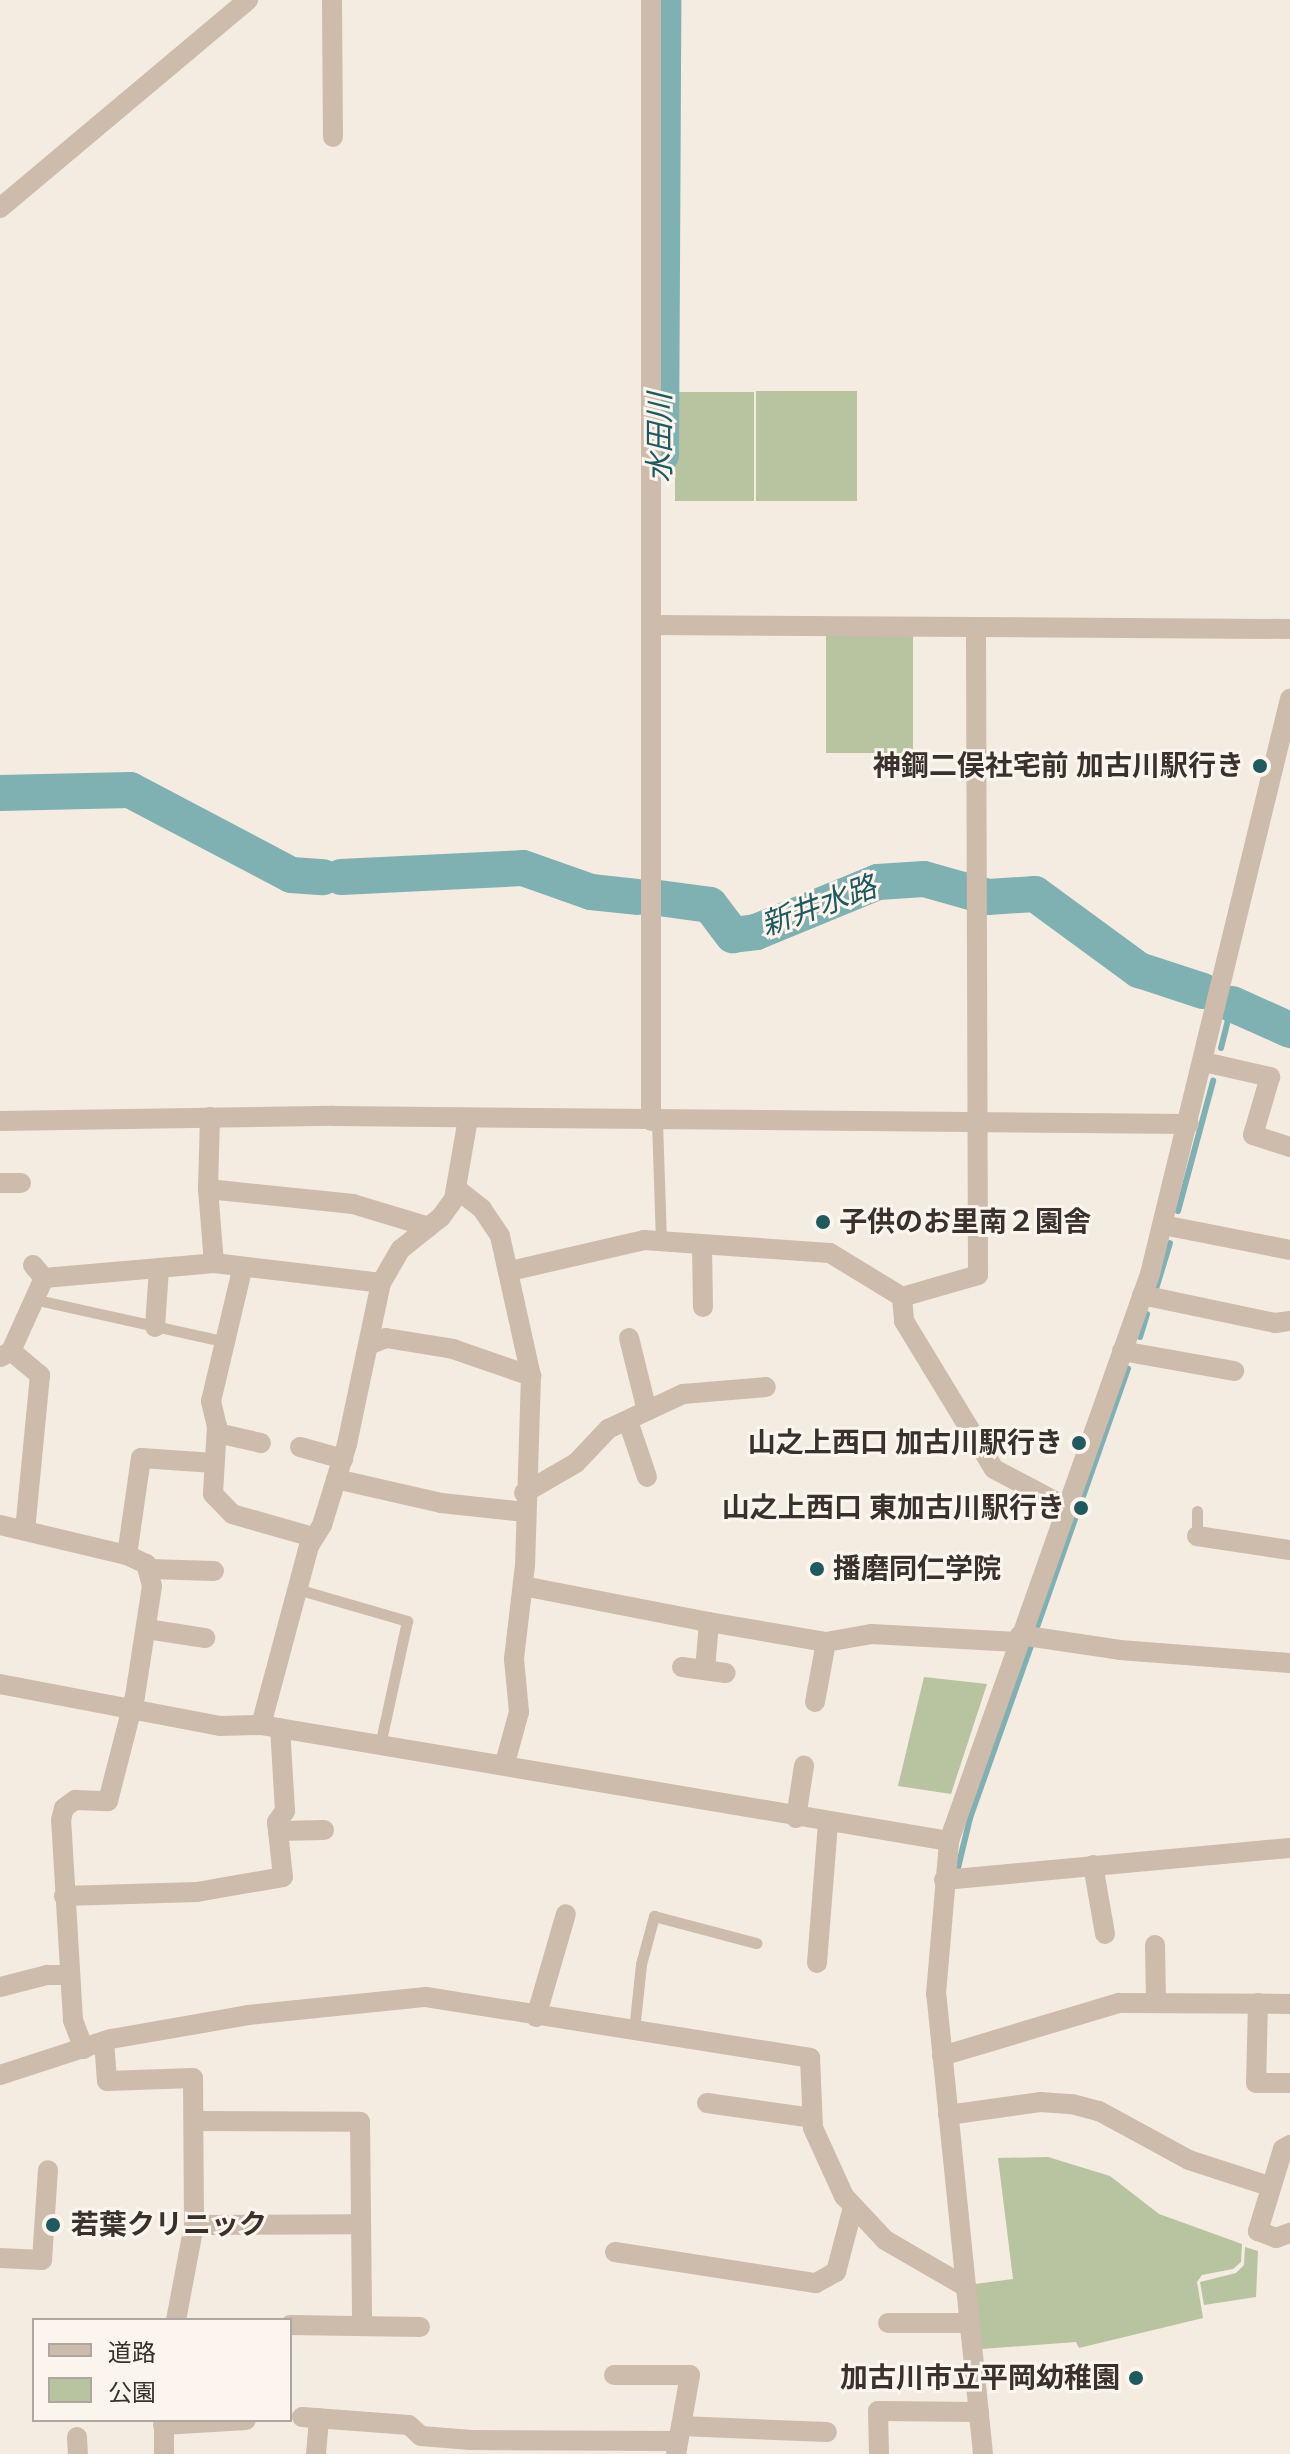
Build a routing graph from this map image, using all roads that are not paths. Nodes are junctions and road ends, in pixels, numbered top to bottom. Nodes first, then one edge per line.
1 (248, 0) edge
2 (332, 0) edge
3 (651, 0) edge
4 (333, 137) dead end
5 (0, 208) edge
6 (654, 625) junction
7 (1290, 629) edge
8 (976, 630) junction
9 (1290, 699) edge
10 (1204, 1062) junction
11 (210, 1117) junction
12 (468, 1119) junction
13 (0, 1121) edge
14 (654, 1121) junction
15 (977, 1121) junction
16 (1189, 1124) junction
17 (1290, 1147) edge
18 (0, 1183) edge
19 (21, 1183) dead end
20 (208, 1189) junction
21 (458, 1190) junction
22 (1163, 1225) junction
23 (429, 1227) junction
24 (661, 1242) junction
25 (702, 1245) junction
26 (1290, 1250) edge
27 (214, 1263) junction
28 (159, 1268) junction
29 (242, 1270) junction
30 (510, 1271) junction
31 (381, 1283) junction
32 (1142, 1295) junction
33 (902, 1297) junction
34 (32, 1299) junction
35 (703, 1307) dead end
36 (1290, 1321) edge
37 (155, 1327) junction
38 (629, 1338) dead end
39 (227, 1342) junction
40 (371, 1344) junction
41 (1122, 1351) junction
42 (5, 1354) edge
43 (1234, 1371) dead end
44 (531, 1376) junction
45 (766, 1387) dead end
46 (647, 1411) junction
47 (628, 1421) junction
48 (217, 1433) junction
49 (261, 1443) dead end
50 (300, 1447) dead end
51 (214, 1463) junction
52 (340, 1469) junction
53 (647, 1477) dead end
54 (524, 1502) junction
55 (1066, 1507) junction
56 (1197, 1511) dead end
57 (0, 1525) edge
58 (25, 1530) junction
59 (1197, 1536) joint
60 (313, 1537) junction
61 (1290, 1550) edge
62 (127, 1555) junction
63 (149, 1569) junction
64 (214, 1571) dead end
65 (523, 1586) junction
66 (297, 1589) junction
67 (709, 1622) junction
68 (147, 1629) junction
69 (205, 1638) dead end
70 (1018, 1638) junction
71 (826, 1642) junction
72 (1290, 1663) edge
73 (682, 1667) dead end
74 (705, 1670) junction
75 (726, 1673) dead end
76 (0, 1684) edge
77 (815, 1702) dead end
78 (130, 1710) junction
79 (271, 1726) junction
80 (380, 1745) junction
81 (505, 1763) junction
82 (805, 1765) dead end
83 (796, 1818) junction
84 (828, 1824) junction
85 (324, 1830) dead end
86 (278, 1831) junction
87 (949, 1841) junction
88 (1290, 1848) edge
89 (1093, 1865) junction
90 (944, 1880) junction
91 (64, 1896) junction
92 (566, 1914) dead end
93 (1105, 1934) dead end
94 (756, 1943) dead end
95 (1155, 1945) dead end
96 (817, 1963) dead end
97 (70, 1975) junction
98 (0, 1987) edge
99 (1156, 2002) junction
100 (1258, 2003) junction
101 (1290, 2004) edge
102 (536, 2017) junction
103 (634, 2030) junction
104 (104, 2041) junction
105 (84, 2049) junction
106 (942, 2056) junction
107 (0, 2075) edge
108 (1290, 2083) edge
109 (707, 2103) dead end
110 (948, 2115) junction
111 (812, 2118) junction
112 (195, 2121) junction
113 (1290, 2145) edge
114 (48, 2170) dead end
115 (1269, 2186) junction
116 (853, 2207) junction
117 (358, 2224) junction
118 (194, 2225) junction
119 (1290, 2233) edge
120 (615, 2252) dead end
121 (0, 2258) edge
122 (966, 2287) junction
123 (176, 2318) edge
124 (888, 2323) dead end
125 (970, 2323) junction
126 (362, 2324) junction
127 (292, 2325) edge
128 (420, 2327) dead end
129 (614, 2375) dead end
130 (979, 2412) junction
131 (164, 2422) edge
132 (231, 2431) edge
133 (827, 2432) dead end
134 (679, 2440) edge
135 (420, 2445) edge
136 (470, 2447) edge
137 (164, 2454) edge
138 (316, 2454) edge
139 (879, 2454) edge
140 (983, 2454) edge

1 - 5 street
2 - 4 street
3 - 6 street
6 - 8 street
6 - 14 street
7 - 8 street
8 - 15 street
9 - 10 street
10 - 16 street
10 - 17 street
11 - 12 street
11 - 13 street
11 - 20 street
12 - 14 street
12 - 21 street
14 - 15 street
14 - 24 lane
15 - 16 street
15 - 33 street
16 - 22 street
18 - 19 street
20 - 23 street
20 - 27 street
21 - 23 street
21 - 30 street
22 - 26 street
22 - 32 street
23 - 31 street
24 - 25 street
24 - 30 street
25 - 33 street
25 - 35 street
27 - 28 street
27 - 29 street
28 - 34 street
28 - 37 street
29 - 31 street
29 - 39 street
30 - 44 street
31 - 40 street
32 - 36 street
32 - 41 street
33 - 55 street
34 - 37 lane
34 - 42 street
37 - 39 lane
38 - 46 street
39 - 48 street
40 - 44 street
40 - 52 street
41 - 43 street
41 - 55 street
42 - 58 street
44 - 54 street
45 - 46 street
46 - 47 street
47 - 53 street
47 - 54 street
48 - 49 street
48 - 51 street
50 - 52 street
51 - 60 street
51 - 62 street
52 - 54 street
52 - 60 street
54 - 65 street
55 - 70 street
56 - 59 lane
57 - 58 street
58 - 62 street
59 - 61 street
60 - 66 street
62 - 63 street
63 - 64 street
63 - 68 street
65 - 67 street
65 - 81 street
66 - 79 street
66 - 80 lane
67 - 71 street
67 - 74 street
68 - 69 street
68 - 78 street
70 - 71 street
70 - 72 street
70 - 87 street
71 - 77 street
73 - 74 street
74 - 75 street
76 - 78 street
78 - 79 street
78 - 91 street
79 - 80 street
79 - 86 street
80 - 81 street
81 - 83 street
82 - 83 street
83 - 84 street
84 - 87 street
84 - 96 street
85 - 86 street
86 - 91 street
87 - 90 street
88 - 89 street
89 - 90 street
89 - 93 street
90 - 106 street
91 - 97 street
92 - 102 street
94 - 103 lane
95 - 99 street
97 - 98 street
97 - 105 street
99 - 100 street
99 - 106 street
100 - 101 street
100 - 108 street
102 - 103 street
102 - 104 street
103 - 111 street
104 - 105 street
104 - 112 street
105 - 107 street
106 - 110 street
109 - 111 street
110 - 115 street
110 - 122 street
111 - 116 street
112 - 117 street
112 - 118 street
113 - 115 street
114 - 121 street
115 - 119 street
116 - 120 street
116 - 122 street
117 - 118 street
117 - 126 street
118 - 123 street
122 - 125 street
124 - 125 street
125 - 130 street
126 - 127 street
126 - 128 street
129 - 134 street
130 - 139 street
130 - 140 street
131 - 132 street
131 - 137 street
133 - 134 street
134 - 136 street
135 - 136 street
135 - 138 street

